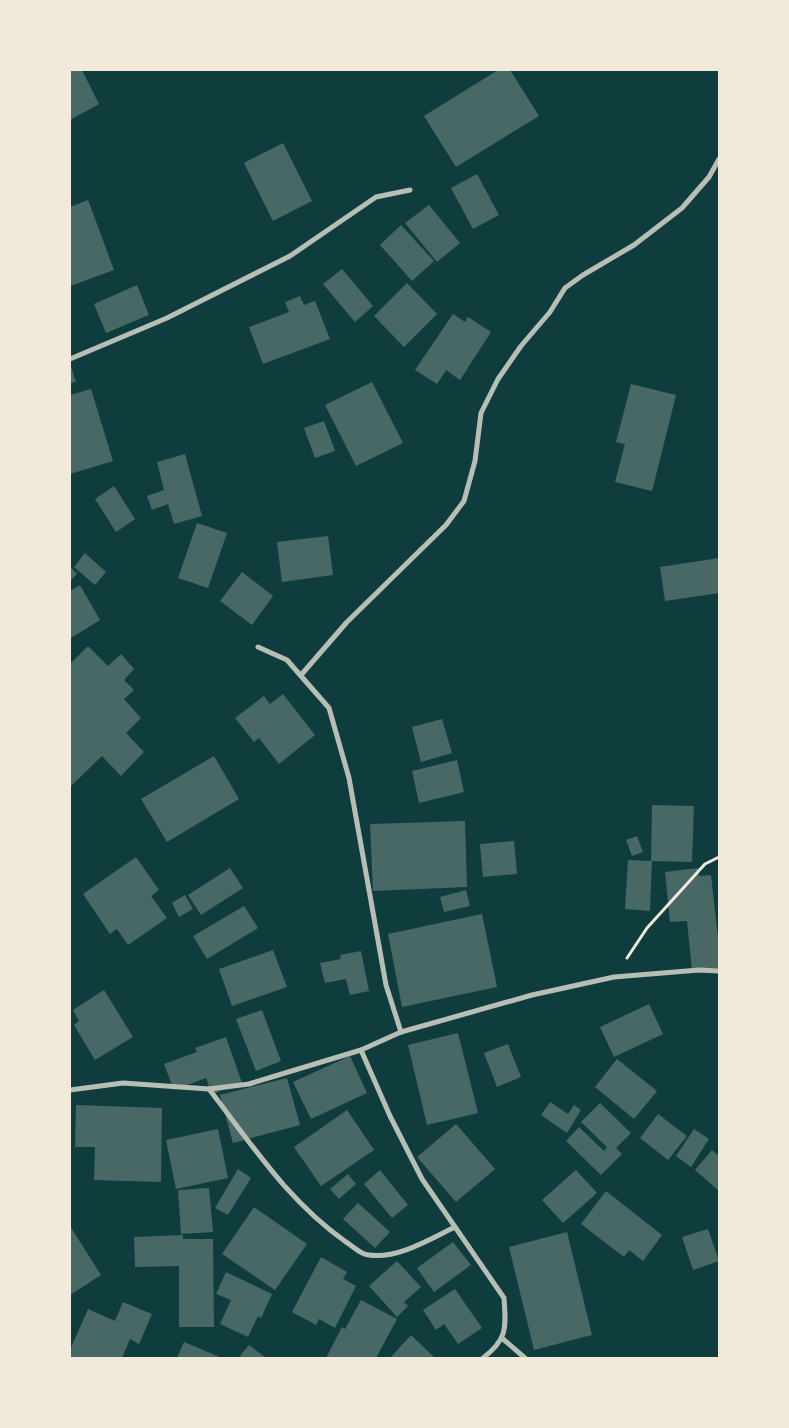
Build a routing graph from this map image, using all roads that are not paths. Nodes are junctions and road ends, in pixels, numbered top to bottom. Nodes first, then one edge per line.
1 (719, 159) edge
2 (410, 190) dead end
3 (70, 359) edge
4 (258, 647) dead end
5 (301, 675) junction
6 (719, 971) edge
7 (401, 1032) junction
8 (361, 1050) junction
9 (210, 1089) junction
10 (70, 1090) edge
11 (455, 1227) junction
12 (503, 1339) junction
13 (483, 1358) edge
14 (525, 1358) edge

1 - 5 street
2 - 3 street
4 - 5 street
5 - 7 street
6 - 7 street
7 - 8 street
8 - 9 street
8 - 11 street
9 - 10 street
9 - 11 street
11 - 12 street
12 - 13 street
12 - 14 street

